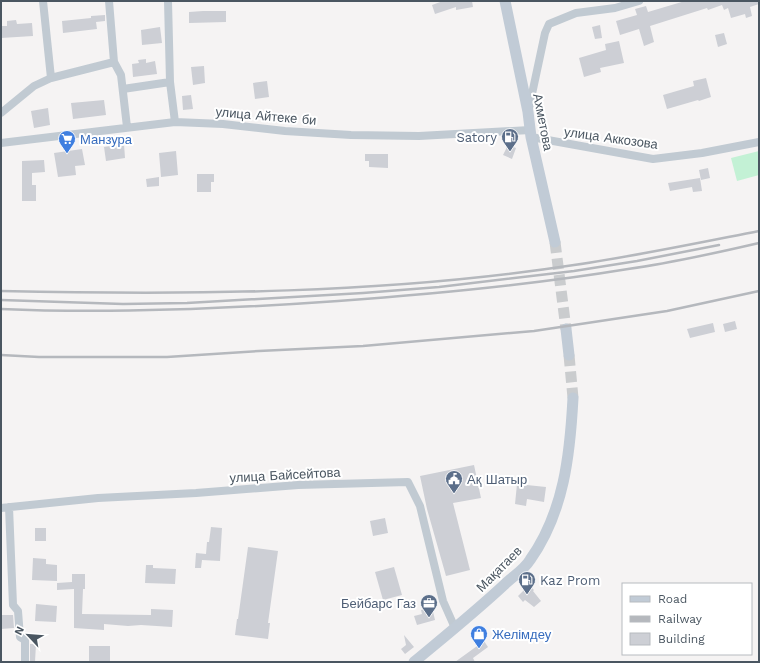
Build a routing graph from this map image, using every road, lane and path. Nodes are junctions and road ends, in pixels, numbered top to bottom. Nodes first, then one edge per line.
1 (43, 1) edge
2 (109, 1) edge
3 (168, 1) edge
4 (638, 1) edge
5 (506, 4) edge
6 (114, 62) junction
7 (51, 78) junction
8 (170, 82) junction
9 (123, 89) junction
10 (528, 112) junction
11 (1, 113) edge
12 (175, 122) junction
13 (127, 127) junction
14 (531, 134) junction
15 (759, 142) edge
16 (1, 143) edge
17 (555, 242) tunnel mouth
18 (566, 329) tunnel mouth
19 (569, 356) tunnel mouth
20 (573, 398) tunnel mouth
21 (5, 508) edge
22 (455, 628) junction
23 (25, 662) edge
24 (414, 662) edge

1 - 7 street
2 - 6 street
3 - 8 street
4 - 10 street
5 - 10 main road, Ахметова
6 - 7 street
6 - 9 street
7 - 11 street
8 - 9 street
8 - 12 street
9 - 13 street
10 - 14 main road, Ахметова
12 - 13 street, улица Айтеке би
12 - 14 street, улица Айтеке би
13 - 16 street, улица Айтеке би
14 - 15 street, улица Аккозова
14 - 17 main road, Ахметова
18 - 19 main road
20 - 22 main road, Мақатаев
21 - 22 street, улица Байсейтова
21 - 23 street, улица Байсейтова
22 - 24 main road, Мақатаев

